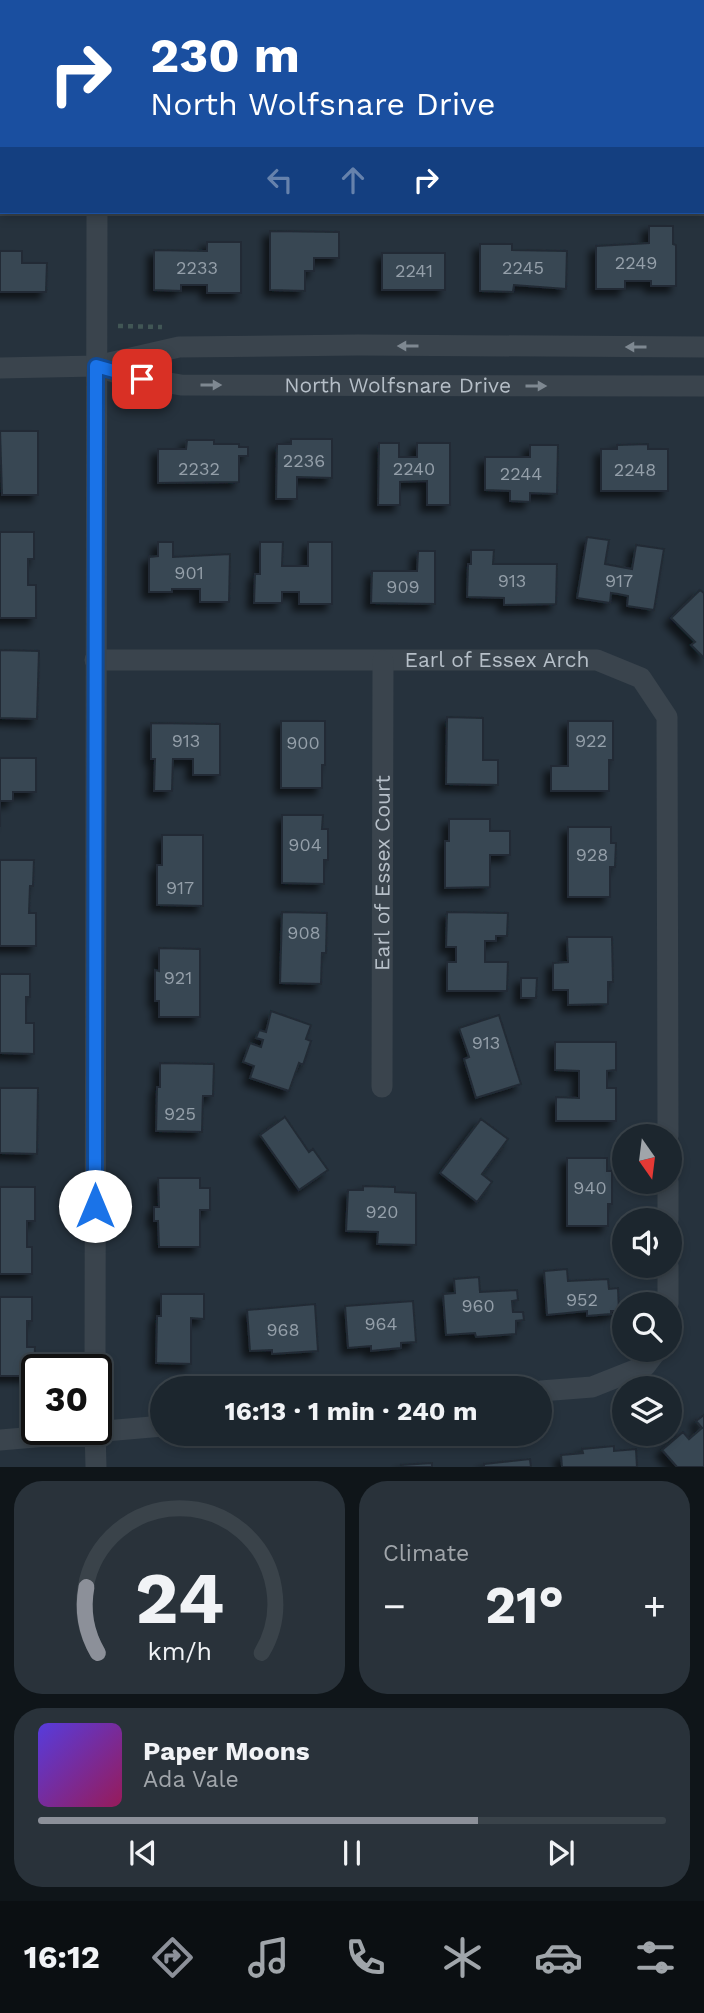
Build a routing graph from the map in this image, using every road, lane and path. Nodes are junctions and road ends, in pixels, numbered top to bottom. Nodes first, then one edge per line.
1 (97, 214) edge
2 (704, 347) edge
3 (96, 366) junction
4 (0, 368) edge
5 (704, 386) edge
6 (95, 660) junction
7 (383, 661) junction
8 (382, 1087) dead end
9 (668, 1124) edge
10 (95, 1354) edge
11 (648, 1362) edge
12 (552, 1390) edge
13 (150, 1427) edge
14 (112, 1430) edge
15 (21, 1438) edge
16 (0, 1440) edge
17 (95, 1445) edge
18 (96, 1467) edge

1 - 3 street
2 -> 3 street, North Wolfsnare Drive
3 - 4 street, North Wolfsnare Drive
3 -> 5 street, North Wolfsnare Drive
3 - 6 street
6 - 7 street, Earl of Essex Arch
6 - 10 street
7 - 8 street, Earl of Essex Court
7 - 9 street, Earl of Essex Arch
11 - 12 street
13 - 14 street
15 - 16 street
17 - 18 street

